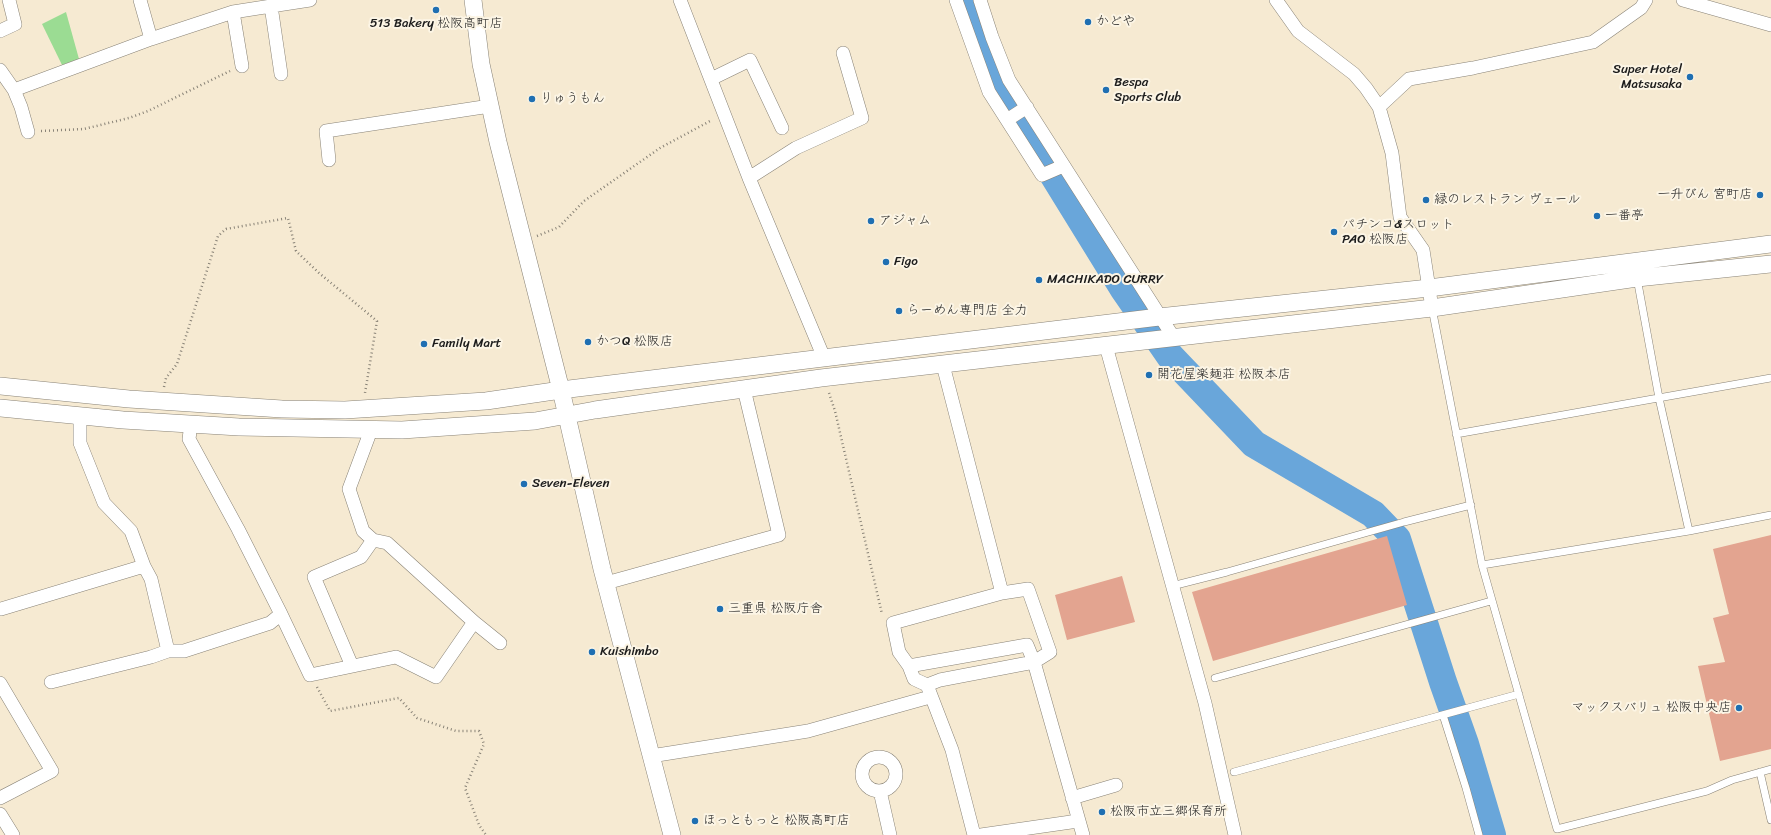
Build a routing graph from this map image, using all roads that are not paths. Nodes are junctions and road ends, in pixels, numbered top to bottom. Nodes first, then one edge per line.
1 (9, 0) edge
2 (140, 0) edge
3 (310, 0) edge
4 (473, 0) edge
5 (680, 0) edge
6 (956, 0) edge
7 (980, 0) edge
8 (1276, 0) edge
9 (1646, 0) edge
10 (1683, 0) edge
11 (271, 6) junction
12 (234, 12) junction
13 (1771, 25) edge
14 (0, 31) edge
15 (992, 37) junction
16 (151, 39) junction
17 (972, 46) junction
18 (843, 53) dead end
19 (242, 66) road end
20 (0, 70) edge
21 (281, 74) dead end
22 (711, 79) junction
23 (14, 90) junction
24 (490, 106) junction
25 (1379, 107) junction
26 (1026, 108) junction
27 (1008, 120) junction
28 (782, 128) dead end
29 (28, 132) road end
30 (329, 160) dead end
31 (1062, 166) junction
32 (749, 178) junction
33 (1771, 244) edge
34 (1771, 264) edge
35 (1636, 278) junction
36 (1429, 288) junction
37 (1432, 308) junction
38 (1157, 317) junction
39 (1171, 338) junction
40 (1106, 346) junction
41 (824, 358) junction
42 (943, 365) junction
43 (1771, 378) edge
44 (0, 386) edge
45 (744, 389) junction
46 (561, 390) junction
47 (1659, 398) junction
48 (0, 408) edge
49 (567, 414) junction
50 (80, 416) junction
51 (191, 424) junction
52 (371, 430) junction
53 (1456, 434) junction
54 (1471, 505) junction
55 (1771, 515) edge
56 (1689, 531) junction
57 (373, 540) junction
58 (1482, 565) junction
59 (144, 566) junction
60 (606, 583) junction
61 (1172, 586) junction
62 (1002, 594) junction
63 (1491, 601) junction
64 (1, 608) dead end
65 (281, 614) junction
66 (474, 622) junction
67 (500, 643) dead end
68 (168, 651) junction
69 (1034, 662) junction
70 (352, 666) junction
71 (909, 666) junction
72 (1215, 678) dead end
73 (51, 682) dead end
74 (0, 683) edge
75 (928, 691) junction
76 (1519, 694) junction
77 (1443, 714) junction
78 (651, 756) junction
79 (1771, 769) edge
80 (1234, 772) dead end
81 (1760, 772) junction
82 (1116, 785) dead end
83 (880, 791) dead end
84 (0, 798) edge
85 (1072, 798) junction
86 (0, 814) edge
87 (1771, 820) edge
88 (1078, 821) junction
89 (13, 835) edge
90 (672, 835) edge
91 (890, 835) edge
92 (974, 835) edge
93 (981, 835) edge
94 (1083, 835) edge
95 (1235, 835) edge
96 (1479, 835) edge

1 - 14 street
2 - 16 street
3 - 11 street
4 - 24 street
5 - 22 street
6 - 17 street
7 - 15 street
8 - 25 street
9 - 25 street
10 - 13 street
11 - 12 street
11 - 21 street
12 - 16 street
12 - 19 street
15 - 17 street
15 - 26 street
16 - 23 street
17 - 27 street
18 - 32 street
20 - 23 street
22 - 28 street
22 - 32 street
23 - 29 street
24 - 30 street
24 - 46 street
25 - 36 street
26 - 27 street
26 - 31 street
27 - 31 street
31 - 38 street
32 - 41 street
33 - 36 street
34 - 35 street
35 - 37 street
35 - 47 lane
36 - 37 street
36 - 38 street
37 - 39 street
37 - 53 lane
38 - 39 street
38 - 41 street
39 - 40 street
40 - 42 street
40 - 61 street
41 - 46 street
42 - 45 street
42 - 62 street
43 - 47 lane
44 - 46 street
45 - 49 street
45 - 60 street
46 - 49 street
47 - 53 lane
47 - 56 lane
48 - 50 street
49 - 52 street
49 - 60 street
50 - 51 street
50 - 59 street
51 - 52 street
51 - 65 street
52 - 57 street
53 - 54 lane
54 - 58 lane
54 - 61 lane
55 - 56 lane
56 - 58 lane
57 - 66 street
57 - 70 street
58 - 63 lane
59 - 64 street
59 - 68 street
60 - 78 street
61 - 95 street
62 - 69 street
62 - 71 street
63 - 72 lane
63 - 76 lane
65 - 68 street
65 - 70 street
66 - 67 street
66 - 70 street
68 - 73 street
69 - 71 street
69 - 75 street
69 - 85 street
71 - 75 street
74 - 84 street
75 - 78 street
75 - 92 street
76 - 77 lane
76 - 81 lane
77 - 80 lane
77 - 96 lane
78 - 90 street
79 - 81 lane
81 - 87 lane
82 - 85 street
83 - 91 street
85 - 88 street
86 - 89 street
88 - 93 street
88 - 94 street

